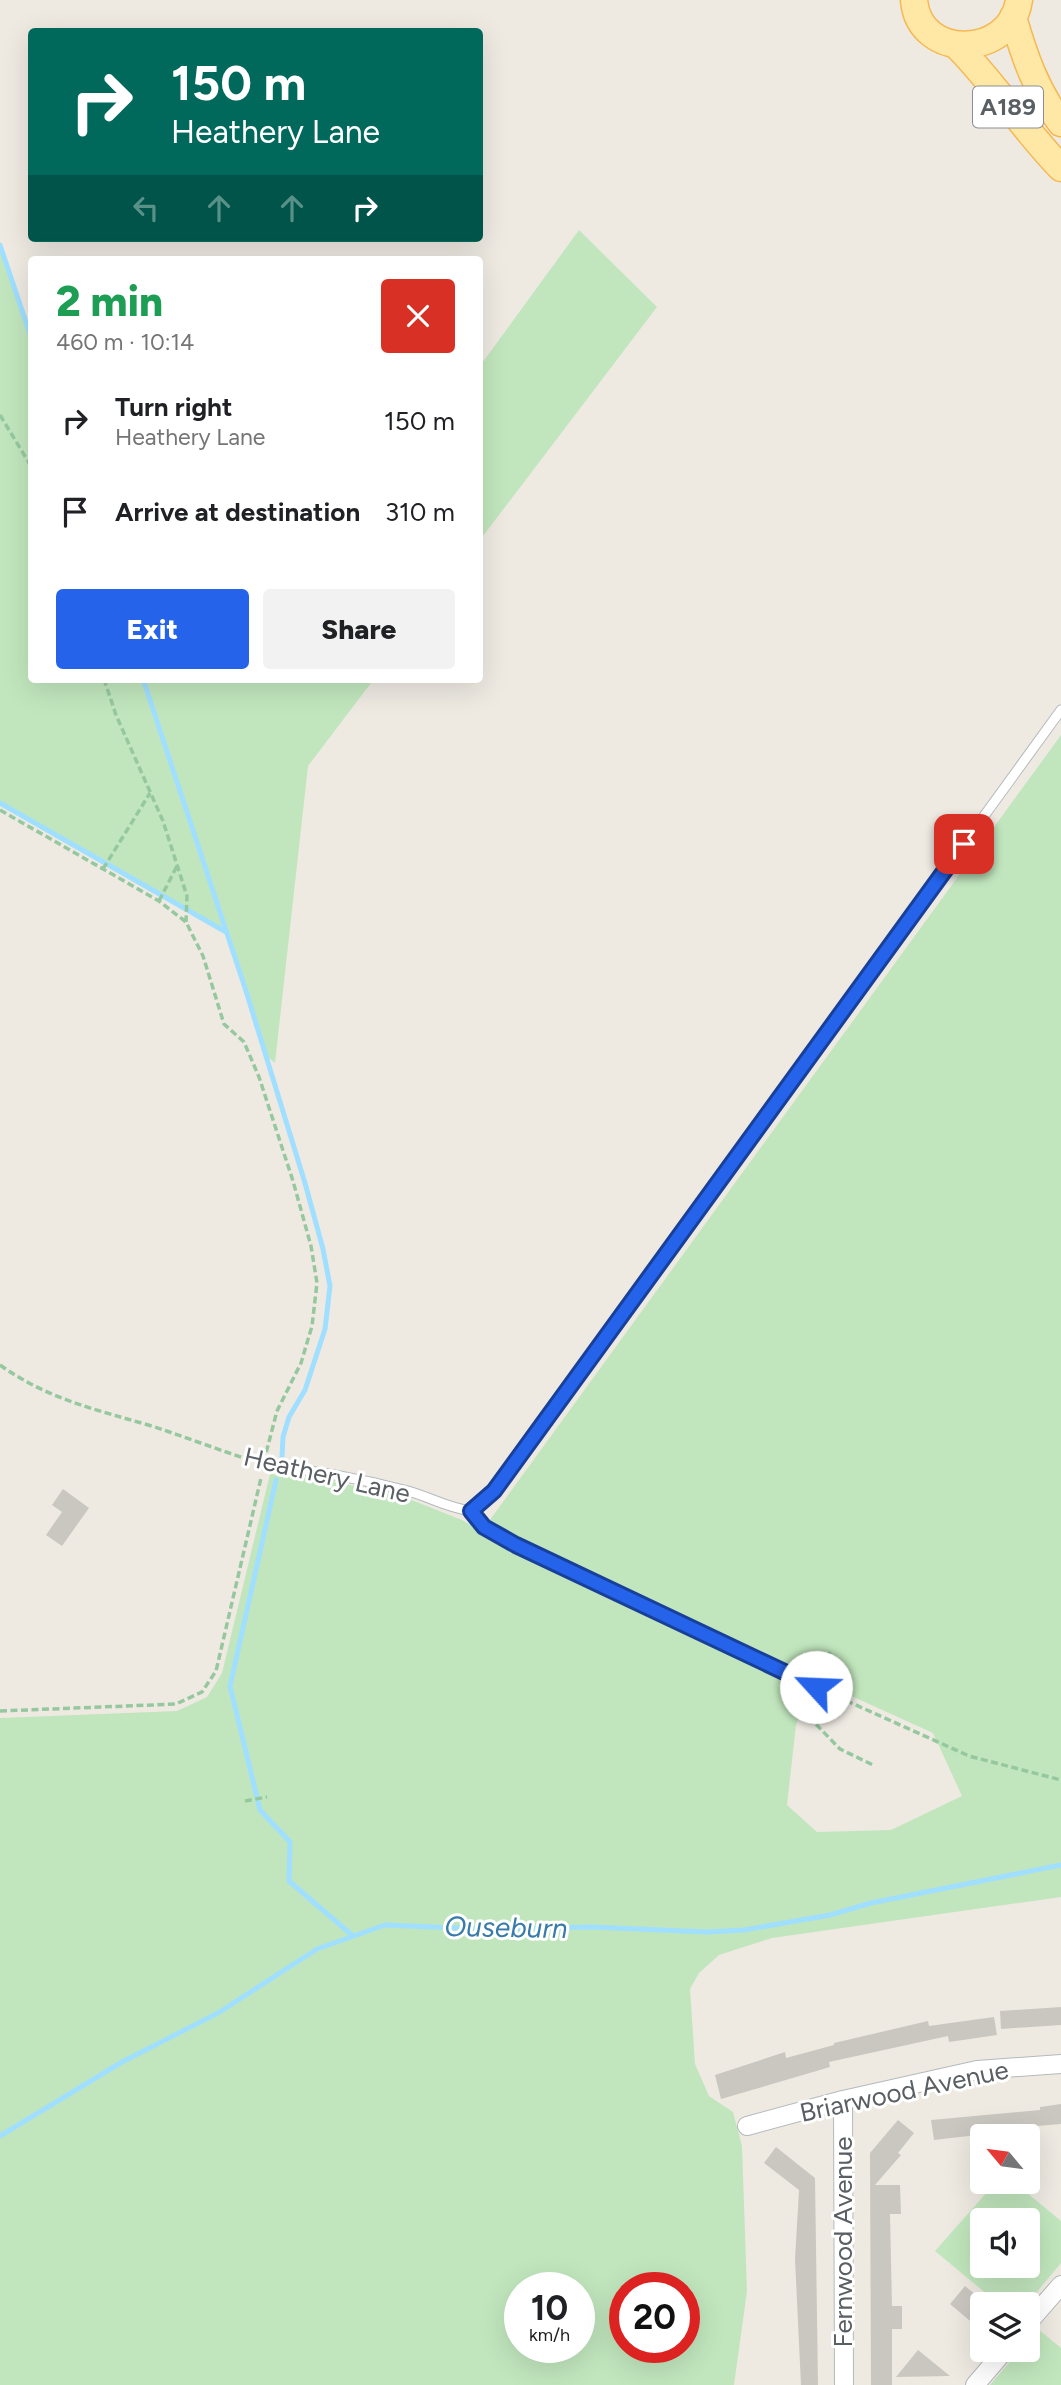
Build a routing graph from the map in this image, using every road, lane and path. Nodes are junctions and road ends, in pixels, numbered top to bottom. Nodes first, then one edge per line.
1 (913, 2) edge
2 (1018, 6) edge
3 (957, 46) junction
4 (1061, 123) edge
5 (1061, 167) edge
6 (0, 415) edge
7 (28, 461) edge
8 (105, 683) edge
9 (1061, 710) edge
10 (150, 793) junction
11 (0, 810) edge
12 (177, 866) junction
13 (103, 869) junction
14 (159, 901) junction
15 (186, 922) junction
16 (0, 1366) edge
17 (264, 1465) junction
18 (471, 1511) junction
19 (830, 1652) dead end
20 (816, 1687) junction
21 (0, 1711) edge
22 (873, 1766) dead end
23 (1061, 1780) edge
24 (267, 1797) dead end
25 (245, 1801) dead end
26 (1061, 2064) edge
27 (843, 2100) junction
28 (747, 2126) dead end
29 (1061, 2285) edge
30 (1040, 2309) edge
31 (995, 2362) edge
32 (844, 2385) edge
33 (975, 2385) edge

1 - 3 main road
2 - 3 main road
2 - 4 main road, A189
3 - 5 main road, A189
6 - 7 path
8 - 10 path
9 - 18 lane
10 - 12 path
10 - 13 path
11 - 13 path
12 - 14 path
12 - 15 path
13 - 14 path
14 - 15 path
15 - 17 path
16 - 17 path, Heathery Lane
17 - 18 lane, Heathery Lane
17 - 21 path
18 - 20 lane
19 - 20 path
20 - 22 path
20 - 23 path
24 - 25 path
26 - 27 street, Briarwood Avenue
27 - 28 street, Briarwood Avenue
27 - 32 street, Fernwood Avenue
29 - 30 street
31 - 33 street

